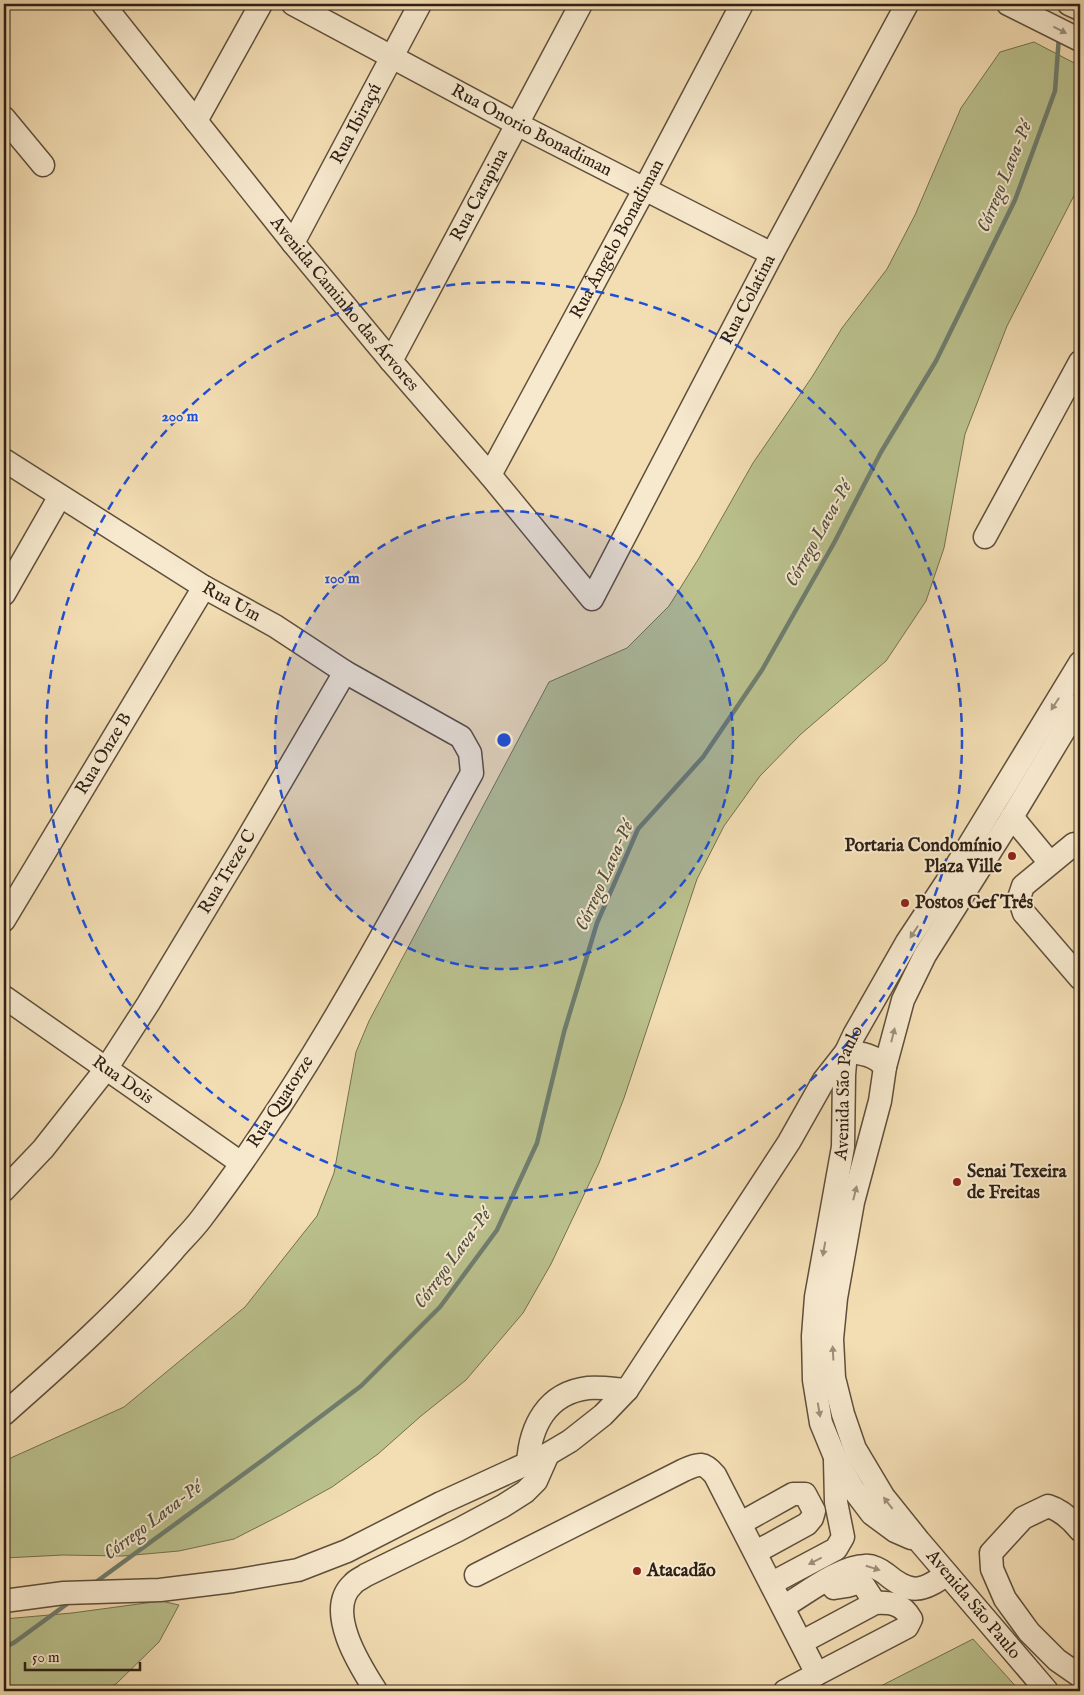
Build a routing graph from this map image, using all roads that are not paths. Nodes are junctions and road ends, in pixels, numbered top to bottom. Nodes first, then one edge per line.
1 (103, 4) edge
2 (261, 4) edge
3 (293, 4) edge
4 (420, 4) edge
5 (581, 4) edge
6 (742, 4) edge
7 (907, 4) edge
8 (1008, 4) edge
9 (1069, 4) edge
10 (1080, 9) edge
11 (1080, 40) edge
12 (391, 57) junction
13 (4, 118) edge
14 (196, 121) junction
15 (517, 124) junction
16 (43, 165) dead end
17 (644, 190) junction
18 (293, 243) junction
19 (772, 254) junction
20 (391, 361) junction
21 (1080, 362) edge
22 (4, 460) edge
23 (490, 475) junction
24 (60, 496) junction
25 (985, 536) dead end
26 (204, 587) junction
27 (4, 594) edge
28 (592, 599) joint
29 (1080, 663) edge
30 (345, 672) junction
31 (1080, 704) edge
32 (461, 737) joint
33 (1012, 817) junction
34 (1080, 845) edge
35 (1050, 863) junction
36 (4, 920) edge
37 (1080, 978) edge
38 (4, 996) edge
39 (846, 1052) junction
40 (885, 1067) junction
41 (106, 1069) junction
42 (880, 1102) junction
43 (845, 1103) junction
44 (806, 1111) junction
45 (241, 1163) junction
46 (4, 1190) edge
47 (627, 1390) junction
48 (4, 1414) edge
49 (548, 1454) junction
50 (835, 1457) junction
51 (528, 1464) junction
52 (741, 1523) junction
53 (1080, 1530) edge
54 (919, 1541) junction
55 (756, 1552) junction
56 (947, 1574) junction
57 (476, 1575) dead end
58 (827, 1580) junction
59 (772, 1583) junction
60 (4, 1601) edge
61 (875, 1603) junction
62 (783, 1607) junction
63 (802, 1642) junction
64 (817, 1674) junction
65 (1080, 1676) edge
66 (376, 1691) edge
67 (785, 1691) edge
68 (1047, 1691) edge

1 - 14 street, Avenida Caminho das Árvores
2 - 14 street
3 - 12 street, Rua Onorio Bonadiman
4 - 12 street, Rua Ibiraçú
5 - 15 street, Rua Carapina
6 - 17 street, Rua Ângelo Bonadiman
7 - 19 street, Rua Colatina
8 -> 11 street
9 - 10 street
12 - 15 street, Rua Onorio Bonadiman
12 - 18 street, Rua Ibiraçú
13 - 16 street
14 - 18 street, Avenida Caminho das Árvores
15 - 17 street, Rua Onorio Bonadiman
15 - 20 street, Rua Carapina
17 - 19 street, Rua Onorio Bonadiman
17 - 23 street, Rua Ângelo Bonadiman
18 - 20 street, Avenida Caminho das Árvores
19 - 28 street, Rua Colatina
20 - 23 street, Avenida Caminho das Árvores
21 - 25 street
22 - 24 street, Rua Um
23 - 28 street, Avenida Caminho das Árvores
24 - 26 street, Rua Um
24 - 27 street
26 - 30 street, Rua Um
26 - 36 street, Rua Onze B
29 -> 39 street, Avenida São Paulo
30 - 32 street, Rua Um
30 - 41 street, Rua Treze C
31 - 33 street, Avenida São Paulo
32 - 45 street, Rua Quatorze
33 - 35 street
40 -> 33 street, Avenida São Paulo
34 - 35 street
35 - 37 street
38 - 41 street, Rua Dois
39 - 40 street
39 - 43 street, Avenida São Paulo
39 - 44 street
40 - 42 street, Avenida São Paulo
41 - 45 street, Rua Dois
41 - 46 street, Rua Treze C
42 - 43 street
54 -> 42 street, Avenida São Paulo
43 - 44 street
43 -> 50 street, Avenida São Paulo
44 - 47 street
45 - 48 street, Rua Quatorze
47 - 49 street
47 - 51 street
49 - 51 street
49 - 66 street
50 - 54 street, Avenida São Paulo
50 -> 59 street
51 - 60 street
52 - 55 street
52 - 55 street
52 - 57 street
53 - 65 street
54 - 56 street, Avenida São Paulo
55 - 59 street
58 -> 56 street
56 - 68 street, Avenida São Paulo
58 - 61 street
58 - 62 street
59 - 62 street
61 - 63 street
61 - 64 street
62 - 63 street
63 - 64 street
64 - 67 street

